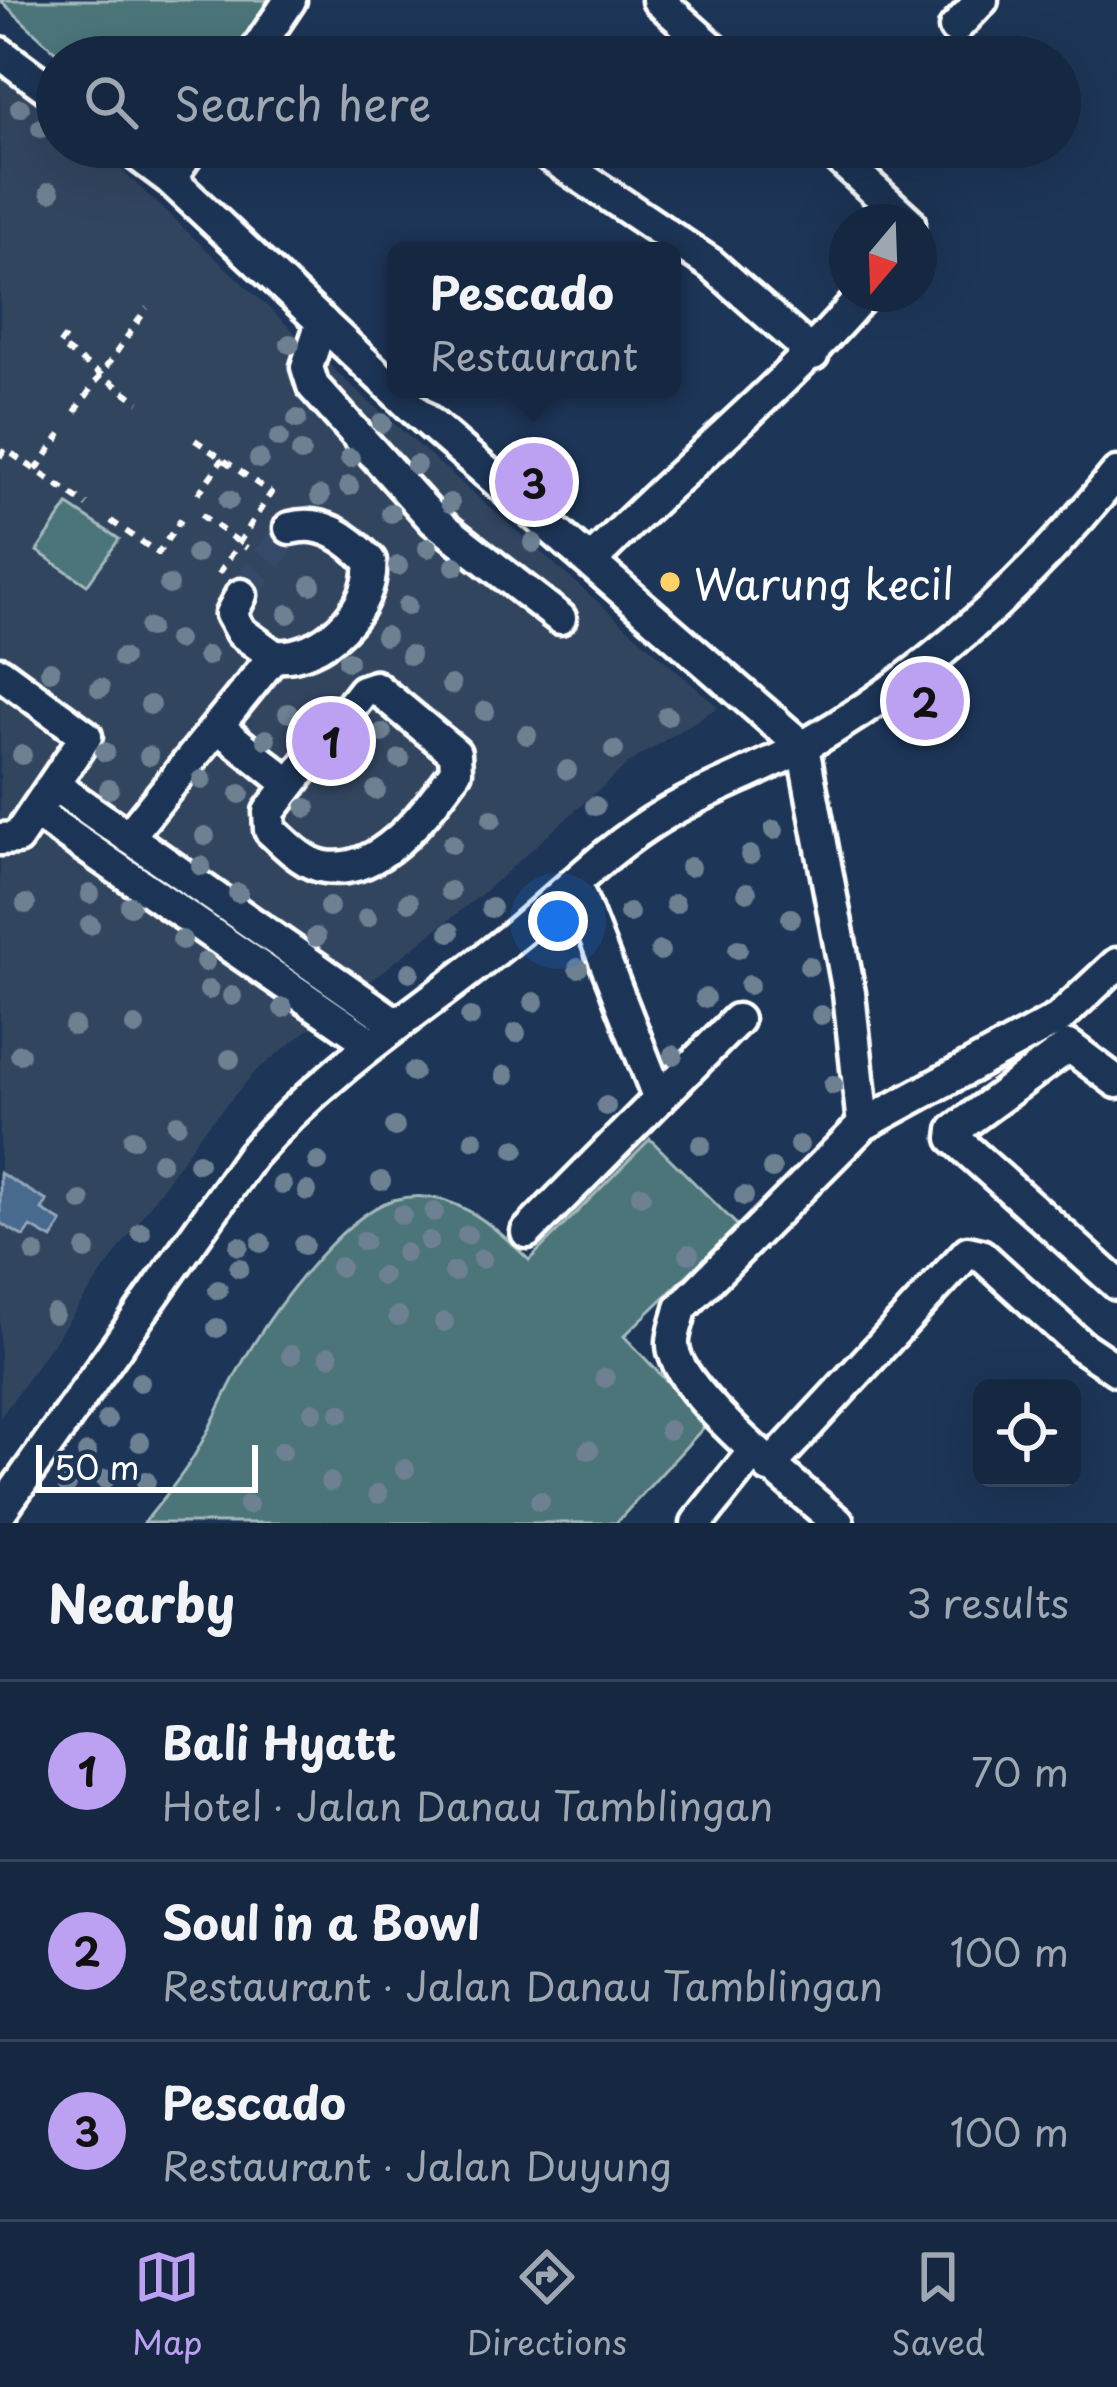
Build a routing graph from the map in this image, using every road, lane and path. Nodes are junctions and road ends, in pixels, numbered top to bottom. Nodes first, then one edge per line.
1 (290, 0) edge
2 (658, 0) edge
3 (982, 0) edge
4 (955, 28) dead end
5 (266, 36) edge
6 (698, 36) edge
7 (0, 53) edge
8 (36, 80) edge
9 (155, 168) edge
10 (178, 168) edge
11 (568, 168) edge
12 (850, 168) edge
13 (170, 179) junction
14 (889, 204) edge
15 (678, 242) edge
16 (681, 244) edge
17 (148, 308) dead end
18 (849, 312) edge
19 (322, 322) junction
20 (65, 337) dead end
21 (813, 354) junction
22 (100, 376) junction
23 (387, 384) edge
24 (402, 398) edge
25 (139, 402) dead end
26 (76, 412) dead end
27 (61, 434) dead end
28 (195, 440) dead end
29 (1, 454) edge
30 (223, 459) junction
31 (36, 470) junction
32 (1117, 473) edge
33 (198, 494) dead end
34 (87, 505) dead end
35 (201, 515) dead end
36 (181, 520) dead end
37 (111, 521) dead end
38 (290, 528) dead end
39 (239, 542) junction
40 (248, 548) dead end
41 (592, 560) junction
42 (227, 588) joint
43 (560, 618) dead end
44 (274, 656) junction
45 (0, 673) edge
46 (218, 728) junction
47 (803, 747) junction
48 (288, 783) junction
49 (54, 785) junction
50 (35, 812) junction
51 (128, 837) junction
52 (0, 839) edge
53 (574, 884) junction
54 (1117, 964) edge
55 (737, 1021) dead end
56 (395, 1023) junction
57 (369, 1042) junction
58 (1117, 1082) edge
59 (658, 1099) junction
60 (863, 1125) junction
61 (526, 1232) dead end
62 (1117, 1284) edge
63 (1117, 1370) edge
64 (762, 1459) junction
65 (0, 1512) edge
66 (697, 1523) edge
67 (838, 1523) edge

1 - 5 street
2 - 6 street
3 - 4 street
7 - 8 street
9 - 13 street
10 - 13 street
11 - 15 street
12 - 14 street
13 - 19 street
16 - 21 street
17 - 22 path
18 - 21 street
19 - 23 street
19 - 43 street
20 - 22 path
21 - 41 street
22 - 25 path
22 - 26 path
24 - 41 street
27 - 31 path
28 - 30 path
29 - 31 path
30 - 33 path
30 - 39 path
31 - 34 path
32 - 47 street
35 - 39 path
36 - 37 path
38 - 44 street
39 - 40 path
39 - 42 path
41 - 47 street
42 - 44 street
44 - 46 street
45 - 49 street
46 - 48 street
46 - 51 street
47 - 53 street
47 - 60 street
48 - 48 street
49 - 50 street
49 - 51 street
50 - 52 street
50 - 57 street
51 - 56 street
53 - 56 street
53 - 59 street
54 - 60 street
55 - 59 street
56 - 57 street
57 - 65 street
58 - 62 street
59 - 61 street
60 - 64 street
63 - 64 street
64 - 66 street
64 - 67 street

